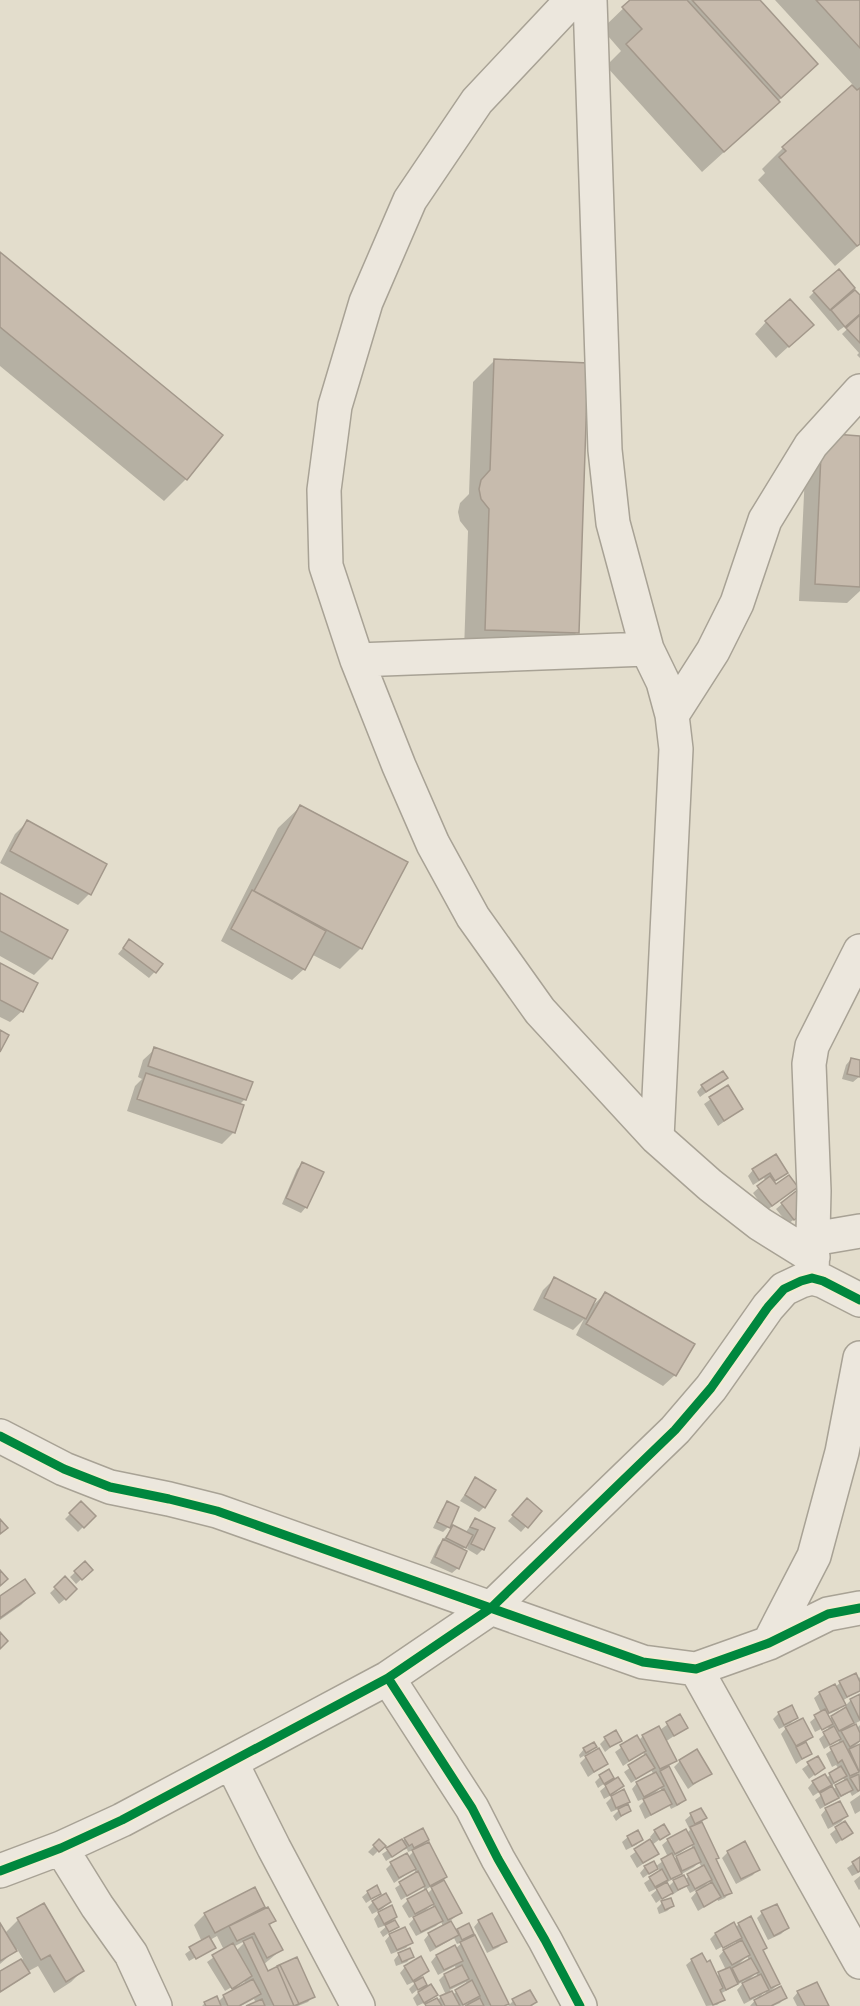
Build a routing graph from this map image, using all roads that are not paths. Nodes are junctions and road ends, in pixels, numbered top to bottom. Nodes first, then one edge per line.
1 (572, 0) edge
2 (590, 0) edge
3 (860, 391) edge
4 (647, 650) junction
5 (357, 660) junction
6 (672, 715) junction
7 (860, 951) edge
8 (657, 1138) junction
9 (860, 1232) edge
10 (813, 1258) junction
11 (860, 1300) edge
12 (860, 1358) edge
13 (0, 1436) edge
14 (491, 1608) junction
15 (860, 1608) edge
16 (769, 1643) junction
17 (696, 1669) junction
18 (388, 1678) junction
19 (231, 1761) junction
20 (62, 1848) junction
21 (0, 1871) edge
22 (860, 1962) edge
23 (155, 2006) edge
24 (358, 2006) edge
25 (580, 2006) edge

1 - 5 street
2 - 4 street
3 - 6 street
4 - 5 street
4 - 6 street
5 - 8 street
6 - 8 street
7 - 10 street
8 - 10 street
9 - 10 street
10 - 11 street
10 - 14 street
12 - 16 street
13 - 14 street
14 - 17 street
14 - 18 street
15 - 16 street
16 - 17 street
17 - 22 street
18 - 19 street
18 - 25 street
19 - 20 street
19 - 24 street
20 - 21 street
20 - 23 street

